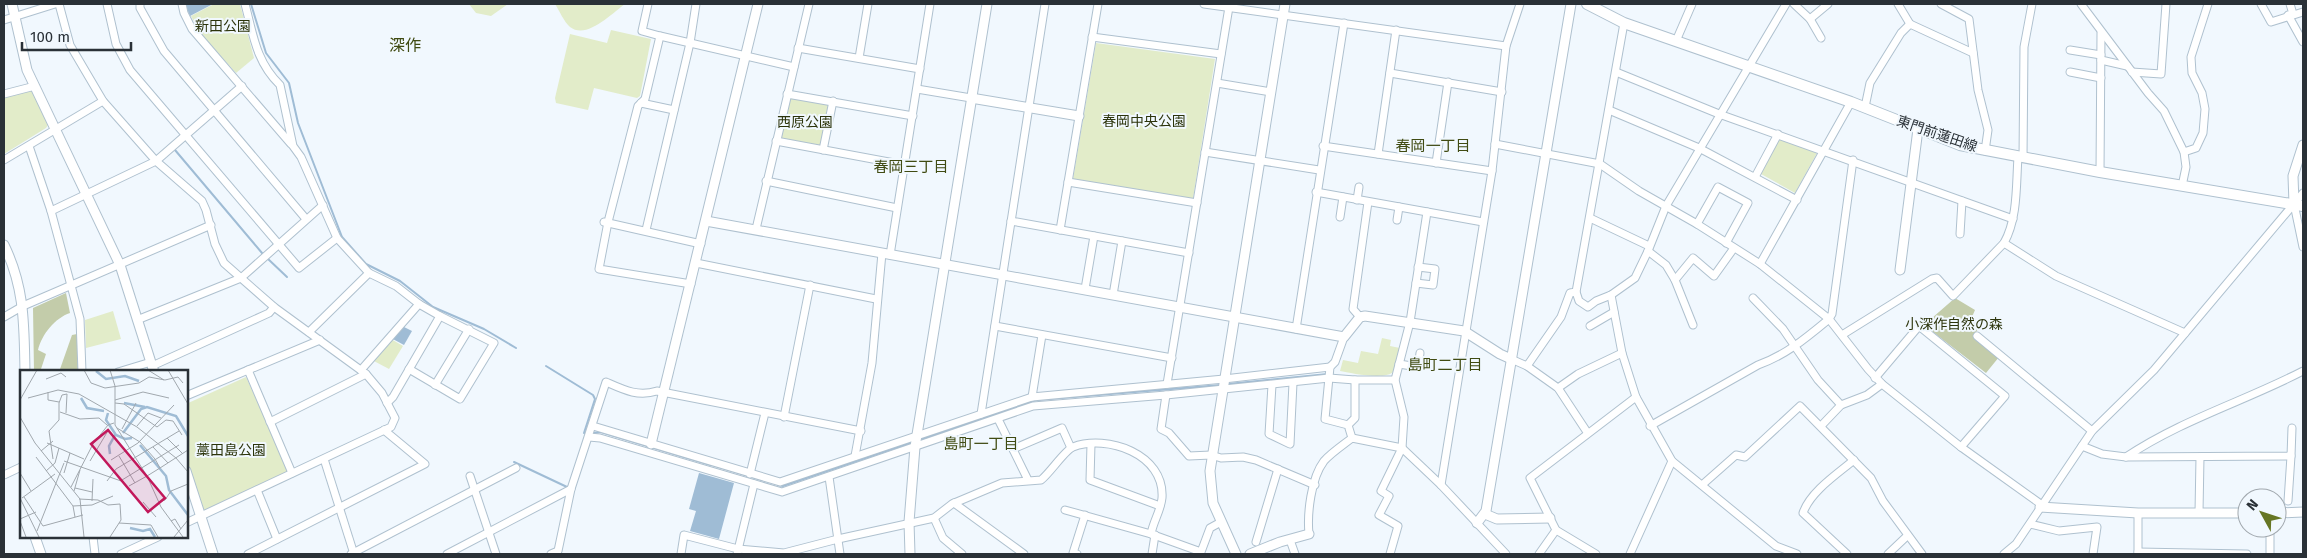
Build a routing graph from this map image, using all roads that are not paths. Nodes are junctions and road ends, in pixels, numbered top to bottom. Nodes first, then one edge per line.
1 (12, 4) edge
2 (57, 4) edge
3 (107, 4) edge
4 (140, 4) edge
5 (182, 4) edge
6 (245, 4) edge
7 (648, 4) edge
8 (696, 4) edge
9 (758, 4) edge
10 (808, 4) edge
11 (868, 4) edge
12 (930, 4) edge
13 (987, 4) edge
14 (1045, 4) edge
15 (1098, 4) edge
16 (1204, 4) edge
17 (1285, 4) edge
18 (1520, 4) edge
19 (1571, 4) edge
20 (1588, 4) edge
21 (1692, 4) edge
22 (1786, 4) edge
23 (1794, 4) edge
24 (1828, 4) edge
25 (1898, 4) edge
26 (1941, 4) edge
27 (2032, 4) edge
28 (2081, 4) edge
29 (2166, 4) edge
30 (2208, 4) edge
31 (2262, 4) edge
32 (2290, 4) edge
33 (1229, 7) junction
34 (1604, 8) edge
35 (2303, 12) edge
36 (1283, 14) junction
37 (2290, 14) junction
38 (14, 17) junction
39 (1810, 19) junction
40 (4, 20) edge
41 (1344, 23) junction
42 (1624, 23) junction
43 (1910, 24) junction
44 (1396, 30) junction
45 (2102, 33) junction
46 (660, 36) junction
47 (1092, 37) junction
48 (1821, 38) dead end
49 (1676, 42) junction
50 (2303, 42) edge
51 (690, 43) junction
52 (1506, 46) junction
53 (798, 48) junction
54 (2070, 50) dead end
55 (1973, 53) junction
56 (1222, 54) junction
57 (745, 55) junction
58 (2101, 57) junction
59 (859, 58) junction
60 (1750, 66) junction
61 (2127, 66) junction
62 (794, 67) junction
63 (920, 69) junction
64 (1390, 72) junction
65 (1616, 72) junction
66 (2070, 72) dead end
67 (2132, 72) junction
68 (2101, 78) junction
69 (1448, 82) junction
70 (1217, 83) junction
71 (35, 86) junction
72 (242, 86) junction
73 (917, 89) junction
74 (1272, 92) junction
75 (1502, 92) junction
76 (4, 94) edge
77 (787, 94) junction
78 (971, 98) junction
79 (103, 101) junction
80 (832, 101) junction
81 (1851, 102) junction
82 (641, 103) junction
83 (1865, 107) junction
84 (1029, 108) junction
85 (674, 110) junction
86 (1609, 110) junction
87 (215, 111) junction
88 (1719, 114) junction
89 (913, 116) junction
90 (1079, 116) junction
91 (55, 128) junction
92 (1918, 129) junction
93 (1778, 134) junction
94 (186, 136) junction
95 (776, 141) junction
96 (1495, 144) junction
97 (29, 146) junction
98 (293, 146) junction
99 (1323, 146) junction
100 (2303, 146) edge
101 (1699, 148) junction
102 (823, 150) junction
103 (1824, 151) junction
104 (1985, 151) junction
105 (1205, 152) junction
106 (2184, 152) junction
107 (1546, 153) junction
108 (1378, 154) junction
109 (2021, 157) junction
110 (4, 160) edge
111 (1853, 160) junction
112 (156, 161) junction
113 (1260, 161) junction
114 (1436, 163) junction
115 (1600, 164) junction
116 (905, 165) junction
117 (1319, 170) junction
118 (1492, 171) junction
119 (2100, 172) junction
120 (1755, 177) junction
121 (766, 181) junction
122 (1068, 182) junction
123 (1912, 183) junction
124 (2182, 186) junction
125 (1359, 187) dead end
126 (1316, 192) junction
127 (2303, 192) edge
128 (86, 195) junction
129 (1343, 197) junction
130 (1357, 200) junction
131 (1796, 200) junction
132 (1962, 201) junction
133 (1368, 202) junction
134 (1197, 203) junction
135 (322, 205) junction
136 (2298, 205) edge
137 (1666, 206) junction
138 (1399, 207) junction
139 (898, 208) junction
140 (51, 211) junction
141 (1427, 212) junction
142 (1340, 217) dead end
143 (1590, 218) junction
144 (306, 219) junction
145 (2013, 219) junction
146 (1397, 220) dead end
147 (706, 221) junction
148 (1011, 221) junction
149 (606, 222) junction
150 (1483, 222) junction
151 (1697, 224) junction
152 (211, 225) junction
153 (756, 229) junction
154 (646, 230) junction
155 (1060, 230) junction
156 (1960, 234) dead end
157 (1094, 236) junction
158 (336, 238) junction
159 (1122, 241) junction
160 (1726, 242) junction
161 (278, 243) junction
162 (2004, 243) junction
163 (701, 244) junction
164 (4, 245) edge
165 (2303, 247) edge
166 (1734, 248) junction
167 (1649, 249) junction
168 (1189, 253) junction
169 (886, 254) junction
170 (696, 263) junction
171 (944, 264) junction
172 (1760, 264) junction
173 (120, 266) junction
174 (1418, 267) junction
175 (1900, 270) dead end
176 (369, 273) junction
177 (1003, 274) junction
178 (241, 278) junction
179 (1675, 280) junction
180 (1416, 283) junction
181 (691, 284) junction
182 (810, 285) junction
183 (71, 286) junction
184 (1084, 289) junction
185 (1576, 292) junction
186 (1113, 294) junction
187 (1611, 296) junction
188 (1753, 298) dead end
189 (876, 299) junction
190 (419, 304) junction
191 (23, 306) junction
192 (274, 307) junction
193 (1180, 307) junction
194 (1614, 312) junction
195 (440, 316) junction
196 (4, 317) edge
197 (1236, 317) junction
198 (1360, 317) junction
199 (1829, 319) junction
200 (138, 320) junction
201 (1410, 322) junction
202 (1693, 325) dead end
203 (995, 326) junction
204 (1590, 326) dead end
205 (1296, 328) junction
206 (469, 329) junction
207 (1464, 331) junction
208 (308, 332) junction
209 (2184, 333) junction
210 (1042, 335) junction
211 (1842, 335) junction
212 (1977, 336) dead end
213 (1344, 338) junction
214 (320, 340) junction
215 (1796, 346) junction
216 (1622, 352) junction
217 (1420, 353) dead end
218 (1172, 358) junction
219 (1511, 359) junction
220 (1399, 364) junction
221 (152, 366) edge
222 (1527, 366) junction
223 (1330, 367) junction
224 (409, 369) junction
225 (25, 370) edge
226 (82, 370) edge
227 (129, 370) edge
228 (248, 370) junction
229 (2303, 371) edge
230 (364, 372) junction
231 (1329, 378) junction
232 (1875, 378) junction
233 (1224, 379) junction
234 (1355, 380) junction
235 (1395, 380) junction
236 (1293, 383) junction
237 (1167, 384) junction
238 (1882, 384) junction
239 (435, 385) junction
240 (1272, 385) junction
241 (1558, 388) junction
242 (1223, 390) junction
243 (664, 392) junction
244 (188, 395) edge
245 (1166, 395) junction
246 (1032, 396) junction
247 (1636, 397) junction
248 (387, 403) junction
249 (1841, 404) junction
250 (765, 413) junction
251 (981, 414) junction
252 (784, 417) junction
253 (998, 419) junction
254 (270, 422) junction
255 (1348, 425) junction
256 (593, 426) junction
257 (1650, 426) junction
258 (1820, 426) junction
259 (2292, 428) dead end
260 (384, 430) junction
261 (860, 431) junction
262 (2092, 431) junction
263 (1587, 432) junction
264 (918, 435) junction
265 (589, 437) junction
266 (1352, 438) junction
267 (651, 444) junction
268 (1091, 444) junction
269 (2082, 446) junction
270 (915, 447) junction
271 (1961, 447) junction
272 (1071, 448) junction
273 (1402, 448) junction
274 (1013, 449) junction
275 (1211, 455) junction
276 (855, 456) junction
277 (2291, 456) junction
278 (2126, 457) junction
279 (2200, 457) junction
280 (324, 458) junction
281 (1854, 460) junction
282 (1672, 461) junction
283 (20, 467) edge
284 (516, 468) dead end
285 (1278, 469) junction
286 (292, 473) junction
287 (750, 474) junction
288 (4, 475) edge
289 (470, 476) dead end
290 (188, 477) edge
291 (829, 477) junction
292 (1028, 480) junction
293 (754, 484) junction
294 (1315, 485) junction
295 (1441, 485) junction
296 (1702, 485) junction
297 (572, 489) junction
298 (256, 490) junction
299 (475, 490) junction
300 (2288, 501) dead end
301 (954, 503) junction
302 (340, 506) junction
303 (1160, 506) junction
304 (2041, 506) junction
305 (1066, 510) dead end
306 (2303, 512) edge
307 (2138, 513) junction
308 (2199, 513) junction
309 (2237, 513) edge
310 (2287, 513) edge
311 (1485, 514) junction
312 (1085, 515) junction
313 (201, 517) junction
314 (934, 518) junction
315 (1550, 518) junction
316 (909, 522) junction
317 (1221, 522) junction
318 (188, 523) edge
319 (1477, 523) junction
320 (2030, 524) junction
321 (1556, 530) junction
322 (488, 533) junction
323 (1309, 534) joint
324 (1153, 535) junction
325 (1907, 536) junction
326 (36, 538) edge
327 (93, 538) edge
328 (156, 538) edge
329 (2270, 538) edge
330 (277, 539) junction
331 (838, 539) junction
332 (1290, 540) junction
333 (1256, 542) dead end
334 (738, 552) edge
335 (2138, 553) edge
336 (41, 554) edge
337 (95, 554) edge
338 (121, 554) edge
339 (213, 554) edge
340 (248, 554) edge
341 (353, 554) edge
342 (447, 554) edge
343 (496, 554) edge
344 (551, 554) edge
345 (681, 554) edge
346 (784, 554) edge
347 (840, 554) edge
348 (910, 554) edge
349 (962, 554) edge
350 (1024, 554) edge
351 (1077, 554) edge
352 (1152, 554) edge
353 (1236, 554) edge
354 (1250, 554) edge
355 (1294, 554) edge
356 (1390, 554) edge
357 (1506, 554) edge
358 (1539, 554) edge
359 (1596, 554) edge
360 (1633, 554) edge
361 (1797, 554) edge
362 (1847, 554) edge
363 (1888, 554) edge
364 (1922, 554) edge
365 (2004, 554) edge
366 (2093, 554) edge
367 (2247, 554) edge
368 (2270, 554) edge

1 - 38 street
2 - 38 street
2 - 79 street
3 - 94 street
4 - 87 street
5 - 72 street
6 - 98 street
7 - 46 street
8 - 51 street
9 - 57 street
10 - 53 street
11 - 59 street
12 - 63 street
13 - 78 street
14 - 84 street
15 - 47 street
16 - 33 street
17 - 36 street
18 - 52 street
19 - 107 street
20 - 34 main road, 東門前蓮田線
21 - 49 street
22 - 60 street
23 - 39 street
24 - 39 street
25 - 43 street
26 - 55 street
27 - 109 street
28 - 45 street
29 - 67 street
30 - 106 street
31 - 37 street
32 - 37 street
33 - 36 street
33 - 56 street
34 - 42 main road, 東門前蓮田線
35 - 37 street
36 - 41 street
36 - 74 street
37 - 50 street
38 - 40 street
38 - 71 street
39 - 48 street
41 - 44 street
41 - 99 street
42 - 49 main road, 東門前蓮田線
42 - 65 street
43 - 55 street
43 - 83 street
44 - 52 street
44 - 64 street
45 - 58 street
45 - 61 street
46 - 51 street
46 - 82 street
47 - 56 street
47 - 90 street
49 - 60 main road, 東門前蓮田線
51 - 57 street
51 - 85 street
52 - 75 street
53 - 59 street
53 - 62 street
54 - 58 street
55 - 104 street
56 - 70 street
57 - 62 street
57 - 147 street
58 - 61 street
58 - 68 street
59 - 63 street
60 - 81 main road, 東門前蓮田線
60 - 88 street
61 - 67 street
62 - 77 street
63 - 73 street
64 - 69 street
64 - 108 street
65 - 86 street
65 - 88 street
66 - 68 street
67 - 106 street
68 - 119 street
69 - 75 street
69 - 114 street
70 - 74 street
70 - 105 street
71 - 76 street
71 - 91 street
72 - 87 street
72 - 98 street
73 - 78 street
73 - 89 street
74 - 113 street
75 - 96 street
77 - 80 street
77 - 95 street
78 - 84 street
78 - 171 street
79 - 91 street
79 - 112 street
80 - 89 street
80 - 102 street
81 - 83 main road, 東門前蓮田線
81 - 103 street
82 - 85 street
82 - 149 street
83 - 92 main road, 東門前蓮田線
84 - 90 street
84 - 148 street
85 - 154 street
86 - 101 street
86 - 115 street
87 - 94 street
87 - 144 street
88 - 93 street
88 - 101 street
89 - 116 street
90 - 122 street
91 - 97 street
91 - 128 street
92 - 104 main road, 東門前蓮田線
92 - 123 street
93 - 103 street
93 - 120 street
94 - 112 street
94 - 161 street
95 - 102 street
95 - 121 street
96 - 107 street
96 - 118 street
97 - 110 street
97 - 140 street
98 - 135 street
99 - 108 street
99 - 117 street
100 - 136 street
101 - 120 street
101 - 137 street
102 - 116 street
103 - 111 street
103 - 131 street
104 - 109 main road, 東門前蓮田線
105 - 113 street
105 - 134 street
106 - 124 street
107 - 115 street
107 - 219 street
108 - 114 street
109 - 119 main road, 東門前蓮田線
109 - 145 street
111 - 123 street
111 - 199 street
112 - 128 street
112 - 152 street
113 - 117 street
113 - 197 street
114 - 118 street
115 - 137 street
115 - 143 street
116 - 139 street
117 - 126 street
118 - 150 street
119 - 124 main road, 東門前蓮田線
120 - 131 street
121 - 139 street
121 - 153 street
122 - 134 street
122 - 155 street
123 - 132 street
123 - 175 street
124 - 136 main road, 東門前蓮田線
125 - 130 street
126 - 129 street
126 - 205 street
127 - 136 street
128 - 140 street
128 - 173 street
129 - 130 street
129 - 142 street
130 - 133 street
131 - 172 street
132 - 145 street
132 - 156 street
133 - 138 street
133 - 198 street
134 - 168 street
135 - 144 street
135 - 158 street
136 - 165 street
136 - 209 street
137 - 151 street
137 - 167 street
138 - 141 street
138 - 146 street
139 - 169 street
140 - 183 street
141 - 150 street
141 - 174 street
143 - 167 street
143 - 185 street
144 - 161 street
145 - 162 street
147 - 153 street
147 - 163 street
148 - 155 street
148 - 177 street
149 - 154 street
149 - 181 street
150 - 207 street
151 - 160 street
151 - 160 street
152 - 173 street
152 - 178 street
153 - 169 street
154 - 163 street
155 - 157 street
157 - 159 street
157 - 184 street
158 - 161 street
158 - 176 street
159 - 168 street
159 - 186 street
160 - 166 street
161 - 178 street
162 - 209 street
162 - 211 street
163 - 170 street
164 - 191 street
166 - 172 street
166 - 179 street
167 - 179 street
167 - 187 street
168 - 193 street
169 - 171 street
169 - 189 street
170 - 181 street
170 - 182 street
171 - 177 street
171 - 264 street
172 - 199 street
173 - 183 street
173 - 200 street
174 - 180 street
174 - 180 street
176 - 190 street
176 - 208 street
177 - 184 street
177 - 203 street
178 - 192 street
178 - 200 street
179 - 202 street
180 - 201 street
181 - 243 street
182 - 189 street
182 - 252 street
183 - 191 street
183 - 226 street
184 - 186 street
185 - 187 street
185 - 222 street
186 - 193 street
187 - 194 street
188 - 215 street
189 - 261 street
190 - 195 street
190 - 230 street
191 - 196 street
191 - 225 street
192 - 208 street
192 - 221 street
193 - 197 street
193 - 218 street
194 - 204 street
194 - 216 street
195 - 206 street
195 - 224 street
197 - 205 street
197 - 233 street
198 - 201 street
198 - 213 street
199 - 211 street
199 - 215 street
200 - 221 street
201 - 207 street
201 - 220 street
203 - 210 street
203 - 251 street
205 - 213 street
206 - 239 street
206 - 239 street
207 - 219 street
207 - 295 street
208 - 214 street
209 - 262 street
210 - 218 street
210 - 246 street
211 - 232 street
212 - 262 street
213 - 223 street
214 - 228 street
214 - 230 street
215 - 249 street
215 - 257 street
216 - 241 street
216 - 247 street
217 - 220 street
218 - 237 street
219 - 222 street
219 - 311 street
220 - 235 street
221 - 227 street
222 - 241 street
223 - 231 street
223 - 233 street
224 - 239 street
224 - 248 street
228 - 244 street
228 - 254 street
229 - 278 street
230 - 248 street
230 - 254 street
231 - 234 street
231 - 236 street
231 - 255 street
232 - 238 street
232 - 271 street
233 - 237 street
233 - 242 street
234 - 235 street
234 - 255 street
235 - 273 street
236 - 240 street
236 - 240 street
237 - 246 street
238 - 249 street
238 - 271 street
240 - 242 street
241 - 263 street
242 - 245 street
242 - 275 street
243 - 250 street
243 - 256 street
243 - 267 street
245 - 253 street
245 - 275 street
246 - 251 street
247 - 257 street
247 - 263 street
248 - 260 street
249 - 258 street
250 - 252 street
250 - 287 street
251 - 264 street
252 - 261 street
253 - 270 street
253 - 274 street
254 - 286 street
255 - 266 street
256 - 265 street
256 - 267 street
257 - 282 street
258 - 281 street
258 - 296 street
259 - 277 street
260 - 280 street
260 - 302 street
261 - 276 street
262 - 269 street
263 - 315 street
264 - 270 street
264 - 276 street
265 - 293 street
265 - 297 street
266 - 273 street
266 - 294 street
267 - 287 street
268 - 272 street
268 - 303 street
268 - 303 street
269 - 278 street
269 - 304 street
270 - 291 street
270 - 316 street
271 - 304 street
272 - 274 street
272 - 292 street
273 - 295 street
273 - 356 street
274 - 292 street
275 - 285 street
275 - 317 street
276 - 287 street
277 - 279 street
277 - 300 street
278 - 279 street
279 - 308 street
280 - 286 street
280 - 302 street
281 - 325 street
281 - 362 street
282 - 296 street
282 - 360 street
283 - 288 street
284 - 299 street
285 - 294 street
285 - 333 street
286 - 298 street
289 - 299 street
290 - 313 street
291 - 293 street
291 - 331 street
292 - 301 street
293 - 334 street
294 - 323 street
295 - 319 street
296 - 361 street
297 - 322 street
297 - 344 street
298 - 313 street
298 - 330 street
299 - 322 street
299 - 341 street
301 - 314 street
301 - 350 street
302 - 330 street
302 - 341 street
303 - 324 street
304 - 307 street
304 - 320 street
305 - 312 street
306 - 310 street
307 - 308 street
307 - 335 street
308 - 309 street
311 - 315 street
311 - 319 street
312 - 324 street
312 - 351 street
313 - 318 street
313 - 339 street
314 - 316 street
314 - 349 street
315 - 321 street
316 - 331 street
316 - 348 street
317 - 324 street
317 - 353 street
319 - 357 street
320 - 365 street
320 - 366 street
321 - 358 street
321 - 359 street
322 - 342 street
322 - 343 street
323 - 332 street
324 - 352 street
325 - 363 street
325 - 364 street
326 - 336 street
327 - 337 street
328 - 338 street
329 - 368 street
330 - 340 street
331 - 346 street
331 - 347 street
332 - 354 street
332 - 355 street
334 - 345 street
334 - 346 street
335 - 367 street

